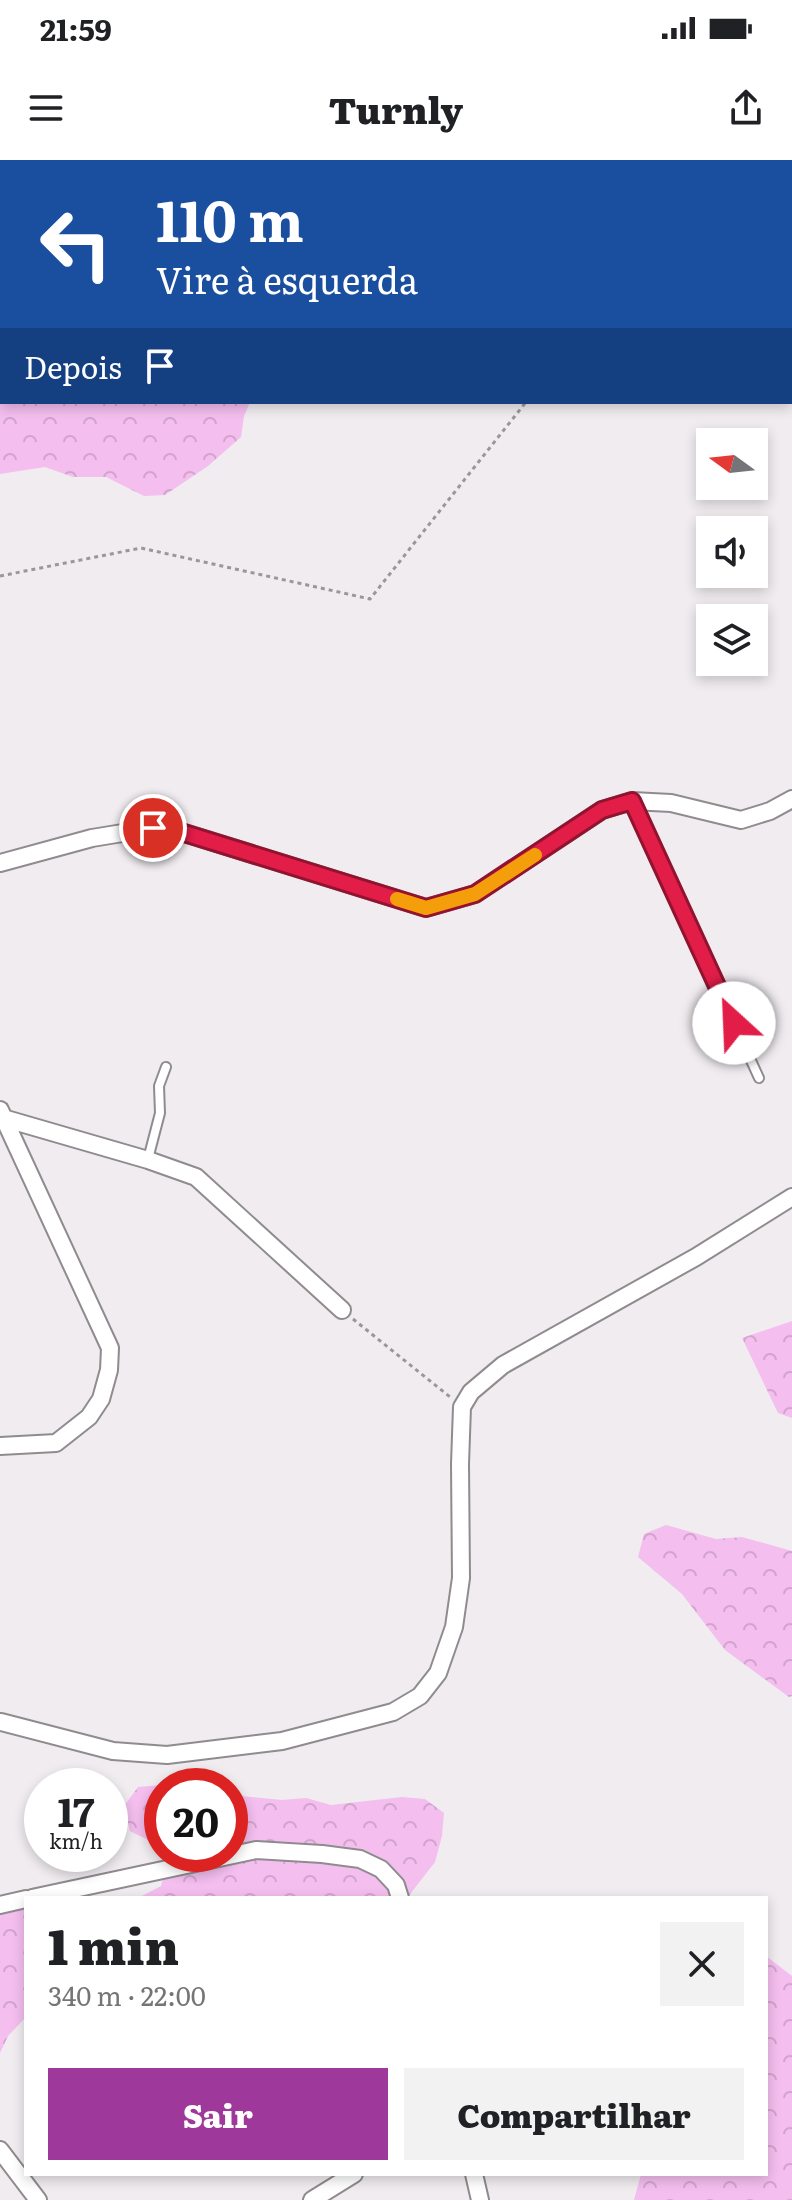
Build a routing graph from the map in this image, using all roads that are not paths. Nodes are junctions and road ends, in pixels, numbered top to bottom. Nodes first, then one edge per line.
1 (792, 799) edge
2 (632, 801) junction
3 (0, 863) edge
4 (166, 1067) dead end
5 (759, 1078) dead end
6 (2, 1114) edge
7 (148, 1160) junction
8 (792, 1197) edge
9 (342, 1310) road end
10 (0, 1446) edge
11 (1, 1722) edge
12 (41, 1896) edge
13 (399, 1896) edge
14 (24, 1899) edge
15 (0, 1905) edge
16 (0, 2150) edge
17 (351, 2176) edge
18 (474, 2176) edge
19 (38, 2200) edge
20 (312, 2200) edge
21 (480, 2200) edge

1 - 2 street
2 - 3 street
2 - 5 lane
4 - 7 lane
6 - 7 street
6 - 10 street
7 - 9 street
8 - 11 street
12 - 13 street
14 - 15 street
16 - 19 street
17 - 20 street
18 - 21 street

